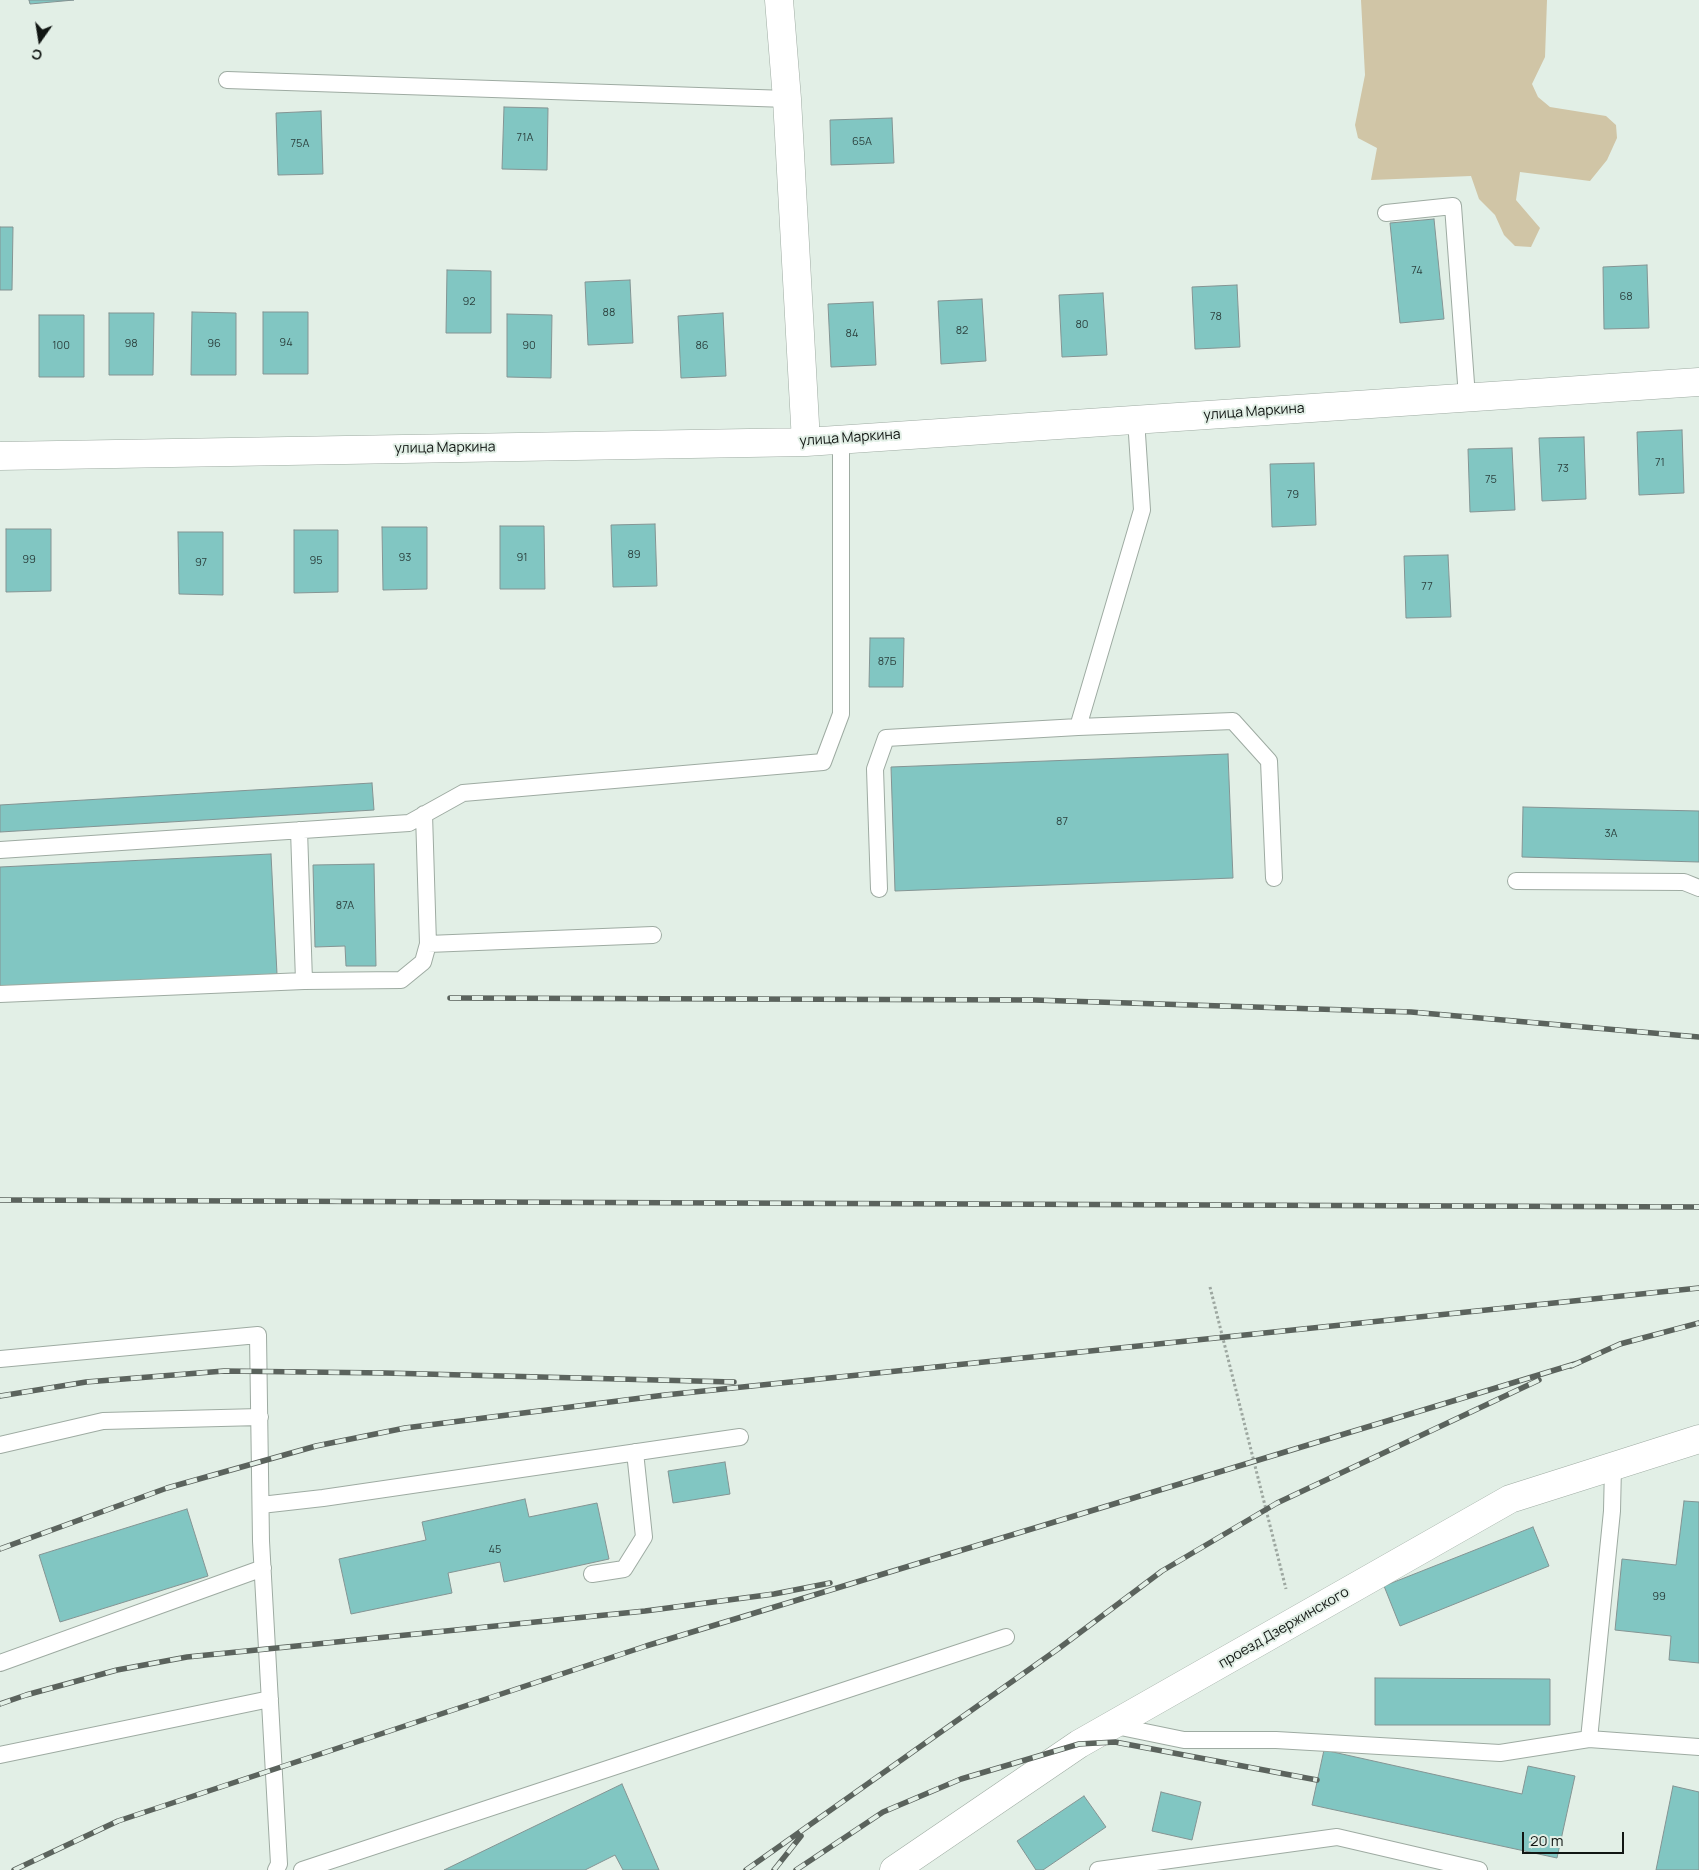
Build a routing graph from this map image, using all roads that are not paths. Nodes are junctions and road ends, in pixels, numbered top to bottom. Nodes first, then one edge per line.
1 (779, 0) edge
2 (227, 80) dead end
3 (787, 99) junction
4 (1386, 213) dead end
5 (1699, 382) edge
6 (1467, 397) junction
7 (1136, 419) junction
8 (841, 439) junction
9 (806, 442) junction
10 (0, 456) edge
11 (1078, 727) junction
12 (424, 814) junction
13 (299, 830) junction
14 (0, 850) edge
15 (1274, 878) dead end
16 (1516, 881) dead end
17 (1699, 888) edge
18 (879, 889) dead end
19 (653, 935) dead end
20 (428, 944) junction
21 (304, 981) junction
22 (0, 994) edge
23 (0, 1359) edge
24 (260, 1417) junction
25 (740, 1437) dead end
26 (1699, 1438) edge
27 (0, 1445) edge
28 (635, 1452) junction
29 (1613, 1466) junction
30 (261, 1505) junction
31 (263, 1568) junction
32 (592, 1574) dead end
33 (1006, 1637) dead end
34 (0, 1663) edge
35 (270, 1699) junction
36 (1111, 1725) junction
37 (1589, 1738) junction
38 (1699, 1747) edge
39 (0, 1754) edge
40 (1176, 1865) edge
41 (276, 1870) edge
42 (302, 1870) edge
43 (894, 1870) edge
44 (1098, 1870) edge
45 (1480, 1870) edge

1 - 3 street
2 - 3 lane
3 - 9 street
4 - 6 lane
5 - 6 street, улица Маркина
6 - 7 street, улица Маркина
7 - 8 street, улица Маркина
7 - 11 lane
8 - 9 street, улица Маркина
8 - 12 lane
9 - 10 street, улица Маркина
11 - 15 lane
11 - 18 lane
12 - 13 lane
12 - 20 lane
13 - 14 lane
13 - 21 lane
16 - 17 lane
19 - 20 lane
20 - 21 lane
21 - 22 lane
23 - 24 lane
24 - 27 lane
24 - 30 lane
25 - 28 lane
26 - 29 street, проезд Дзержинского
28 - 30 lane
28 - 32 lane
29 - 36 street, проезд Дзержинского
29 - 37 lane
30 - 31 lane
31 - 34 lane
31 - 35 lane
33 - 42 lane
35 - 39 lane
35 - 41 lane
36 - 37 lane
36 - 43 street, проезд Дзержинского
37 - 38 lane
40 - 44 lane
40 - 45 lane

